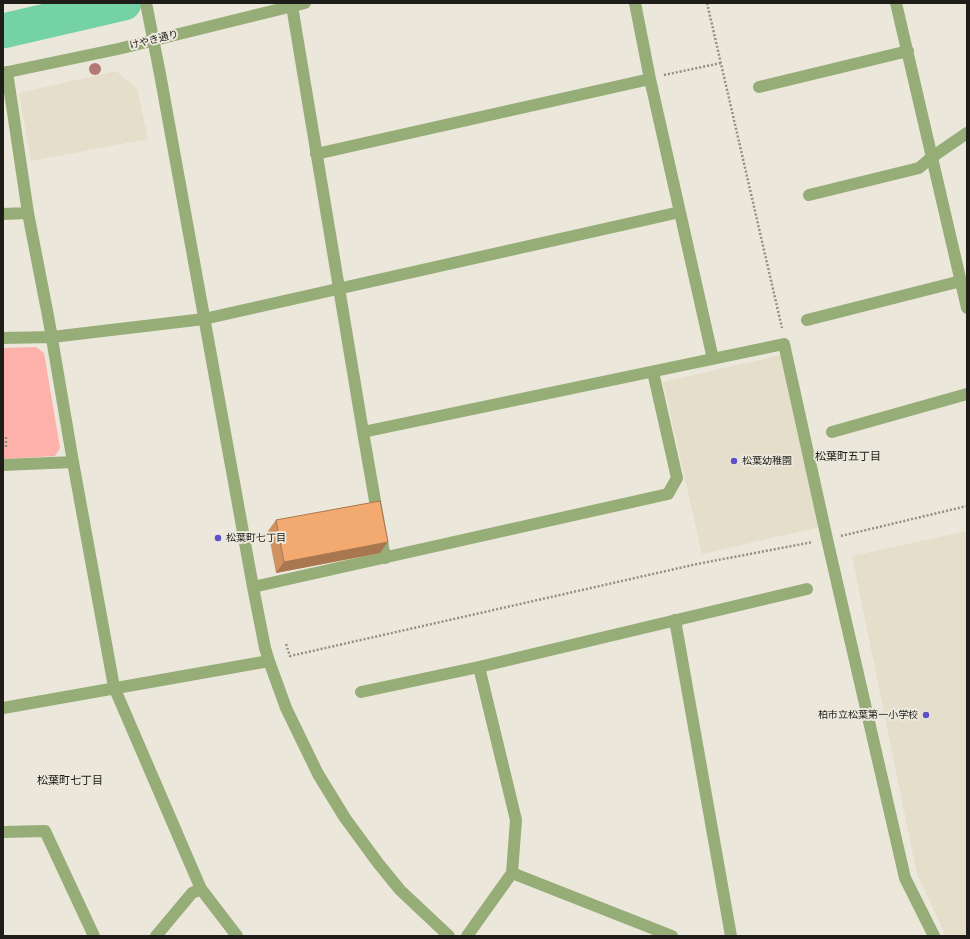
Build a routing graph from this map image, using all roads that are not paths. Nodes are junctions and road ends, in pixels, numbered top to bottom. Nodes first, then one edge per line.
1 (146, 3) edge
2 (305, 3) edge
3 (635, 3) edge
4 (896, 3) edge
5 (292, 6) junction
6 (154, 40) junction
7 (908, 51) junction
8 (5, 73) edge
9 (650, 78) junction
10 (759, 87) dead end
11 (967, 133) edge
12 (316, 154) junction
13 (932, 156) junction
14 (809, 195) dead end
15 (680, 212) junction
16 (3, 214) edge
17 (28, 214) junction
18 (961, 281) junction
19 (339, 288) junction
20 (967, 308) edge
21 (204, 319) junction
22 (807, 320) dead end
23 (52, 336) junction
24 (3, 338) edge
25 (713, 359) junction
26 (653, 372) junction
27 (967, 394) edge
28 (363, 432) junction
29 (832, 432) dead end
30 (73, 462) junction
31 (3, 465) edge
32 (385, 558) junction
33 (253, 587) junction
34 (807, 589) dead end
35 (675, 620) junction
36 (269, 661) junction
37 (479, 667) junction
38 (114, 687) junction
39 (361, 692) dead end
40 (3, 708) edge
41 (3, 832) edge
42 (512, 873) junction
43 (201, 889) junction
44 (94, 936) edge
45 (156, 936) edge
46 (237, 936) edge
47 (449, 936) edge
48 (467, 936) edge
49 (672, 936) edge
50 (731, 936) edge
51 (934, 936) edge

1 - 6 street
2 - 5 street, けやき通り
3 - 9 street
4 - 7 street
5 - 6 street, けやき通り
5 - 12 street
6 - 8 street, けやき通り
6 - 21 street
7 - 10 street
7 - 13 street
8 - 17 street
9 - 12 street
9 - 15 street
11 - 13 street
12 - 19 street
13 - 14 street
13 - 18 street
15 - 19 street
15 - 25 street
16 - 17 street
17 - 23 street
18 - 20 street
18 - 22 street
19 - 21 street
19 - 28 street
21 - 23 street
21 - 33 street
23 - 24 street
23 - 30 street
25 - 26 street
25 - 51 street
26 - 28 street
26 - 32 street
27 - 29 street
28 - 32 street
30 - 31 street
30 - 38 street
32 - 33 street
33 - 36 street
34 - 35 street
35 - 37 street
35 - 50 street
36 - 38 street
36 - 47 street
37 - 39 street
37 - 42 street
38 - 40 street
38 - 43 street
41 - 44 street
42 - 48 street
42 - 49 street
43 - 45 street
43 - 46 street

